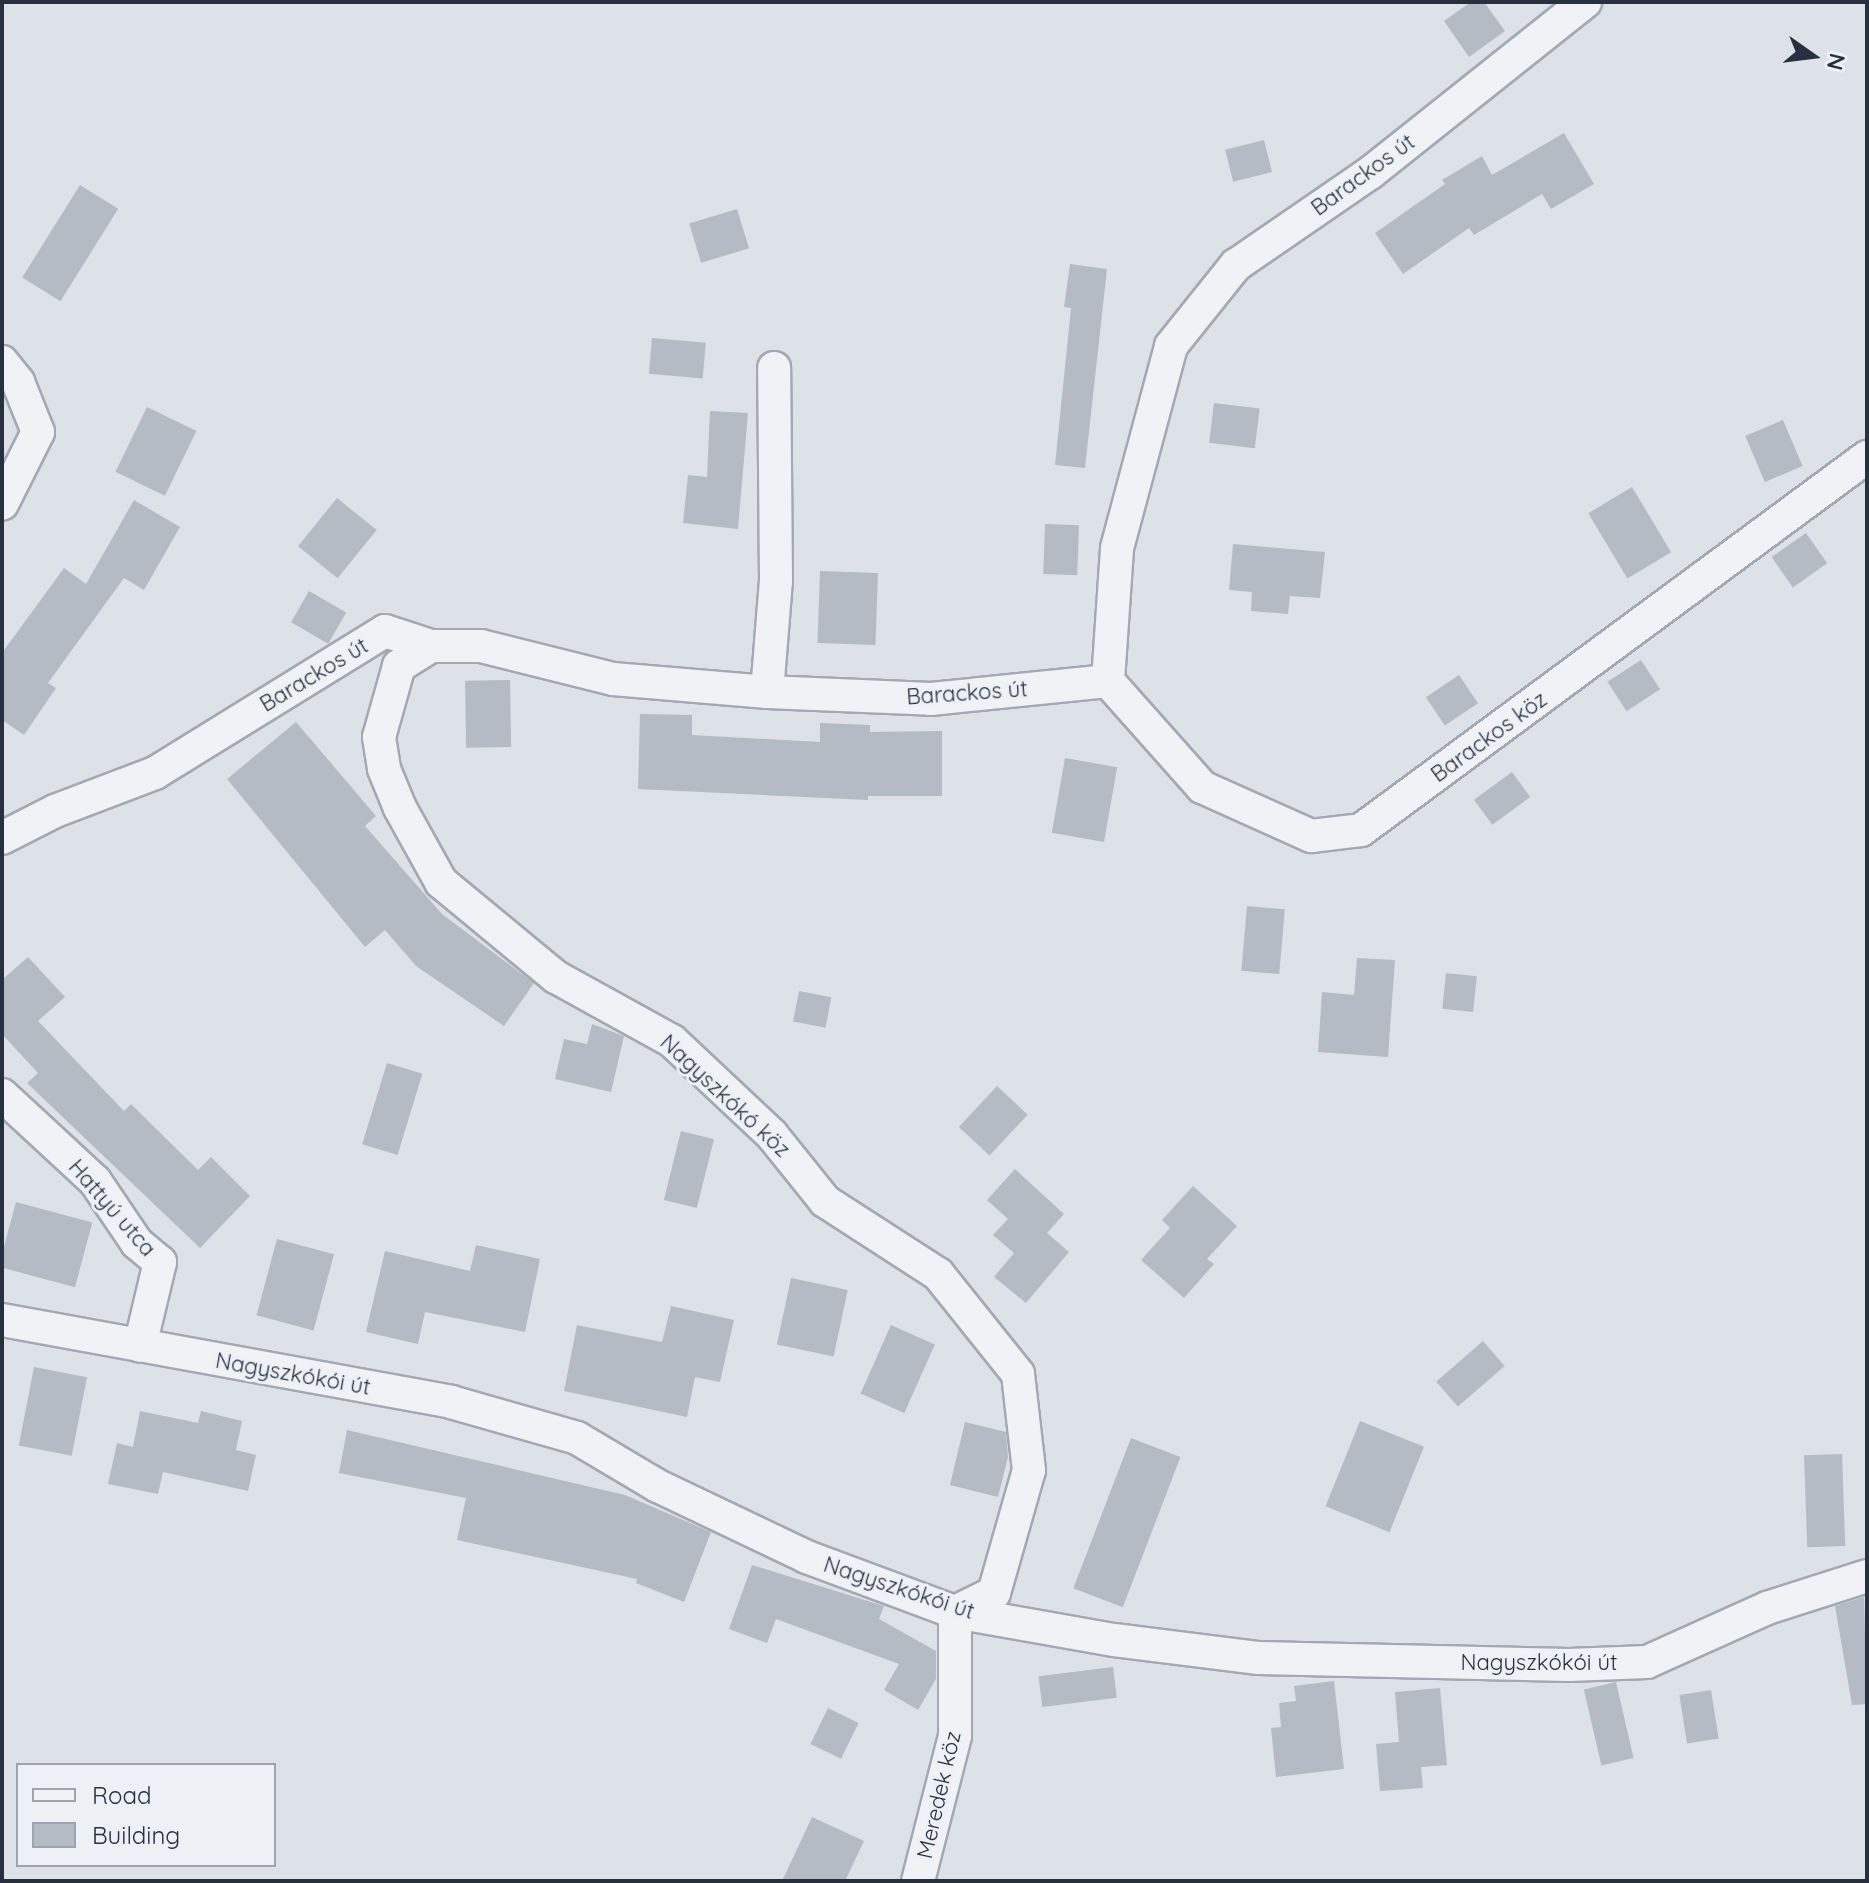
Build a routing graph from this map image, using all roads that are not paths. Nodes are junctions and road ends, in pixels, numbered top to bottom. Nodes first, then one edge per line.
1 (1585, 2) edge
2 (2, 362) edge
3 (774, 368) dead end
4 (1867, 457) edge
5 (2, 504) edge
6 (431, 646) junction
7 (1108, 681) junction
8 (767, 692) junction
9 (2, 838) edge
10 (2, 1095) edge
11 (2, 1320) edge
12 (140, 1346) junction
13 (1867, 1576) edge
14 (955, 1612) junction
15 (918, 1881) edge

1 - 7 street, Barackos út
2 - 5 street
3 - 8 street
4 - 7 street, Barackos köz
6 - 8 street, Barackos út
6 - 9 street, Barackos út
6 - 14 street, Nagyszkókó köz
7 - 8 street, Barackos út
10 - 12 street, Hattyú utca
11 - 12 street, Nagyszkókói út
12 - 14 street, Nagyszkókói út
13 - 14 street, Nagyszkókói út
14 - 15 street, Meredek köz

